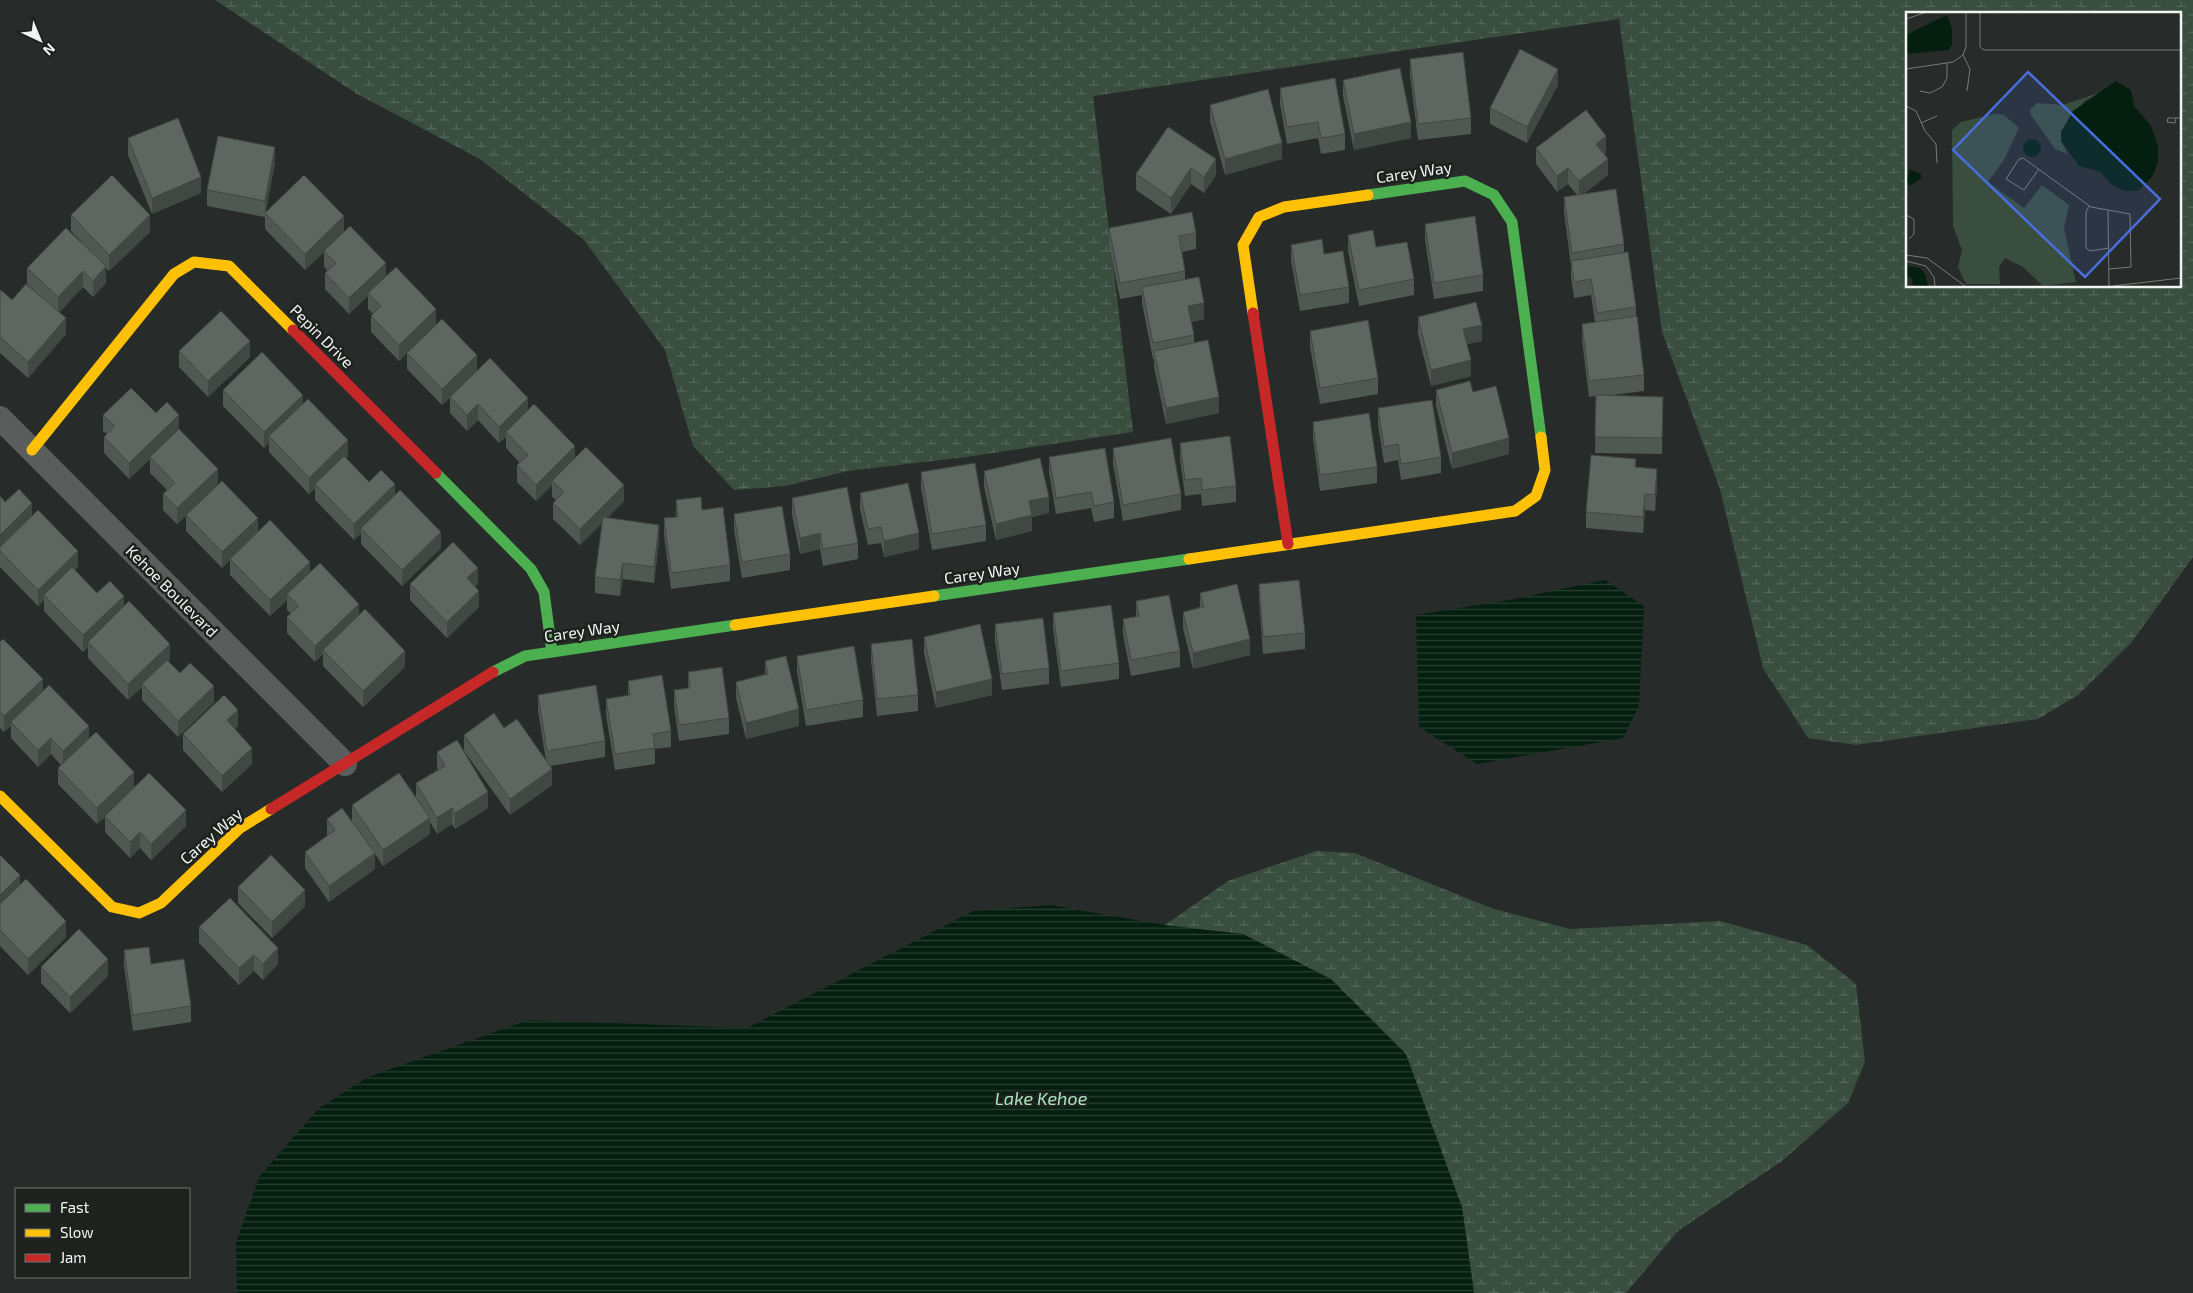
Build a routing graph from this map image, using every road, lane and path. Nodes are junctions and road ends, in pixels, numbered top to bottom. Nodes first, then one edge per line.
1 (0, 418) edge
2 (32, 450) junction
3 (1288, 544) junction
4 (552, 652) junction
5 (345, 764) junction
6 (0, 796) edge

1 - 2 street, Kehoe Boulevard
2 - 4 street, Pepin Drive
2 - 5 street, Kehoe Boulevard
3 - 3 street, Carey Way
3 - 4 street, Carey Way
4 - 5 street, Carey Way
5 - 6 street, Carey Way

